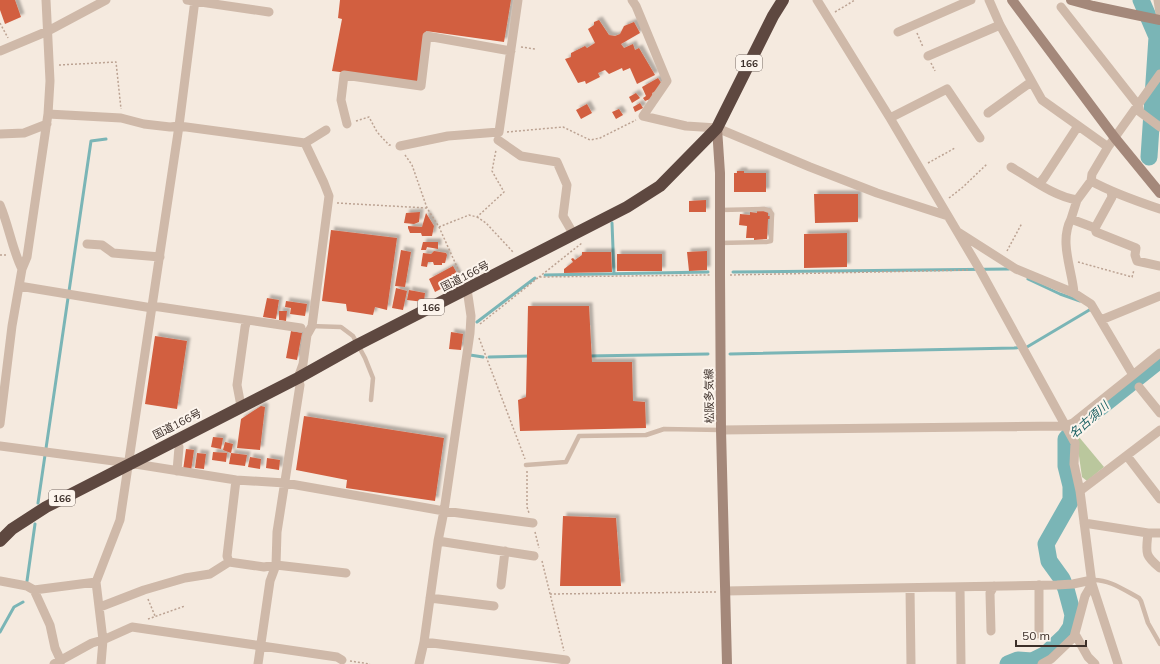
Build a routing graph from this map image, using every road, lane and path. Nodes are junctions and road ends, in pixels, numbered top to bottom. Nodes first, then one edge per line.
1 (46, 0) edge
2 (106, 0) edge
3 (192, 0) edge
4 (518, 0) edge
5 (632, 0) edge
6 (783, 0) edge
7 (817, 0) edge
8 (855, 0) edge
9 (971, 0) edge
10 (989, 0) edge
11 (1012, 0) edge
12 (1071, 0) edge
13 (1158, 0) edge
14 (1088, 2) edge
15 (1061, 7) dead end
16 (269, 12) dead end
17 (1160, 13) edge
18 (828, 16) junction
19 (1160, 20) edge
20 (0, 23) edge
21 (1000, 25) junction
22 (48, 31) junction
23 (898, 32) dead end
24 (12, 45) junction
25 (511, 48) junction
26 (535, 49) dead end
27 (0, 51) edge
28 (928, 56) dead end
29 (49, 65) junction
30 (1160, 74) edge
31 (1031, 82) junction
32 (1138, 105) junction
33 (988, 113) dead end
34 (48, 114) junction
35 (643, 116) junction
36 (122, 118) junction
37 (890, 118) junction
38 (47, 124) junction
39 (347, 124) joint
40 (179, 126) junction
41 (1078, 126) junction
42 (1160, 127) edge
43 (717, 128) junction
44 (326, 130) dead end
45 (0, 134) edge
46 (498, 136) junction
47 (980, 138) dead end
48 (1115, 138) junction
49 (305, 143) junction
50 (400, 146) junction
51 (1108, 147) junction
52 (955, 148) dead end
53 (987, 164) dead end
54 (1011, 167) dead end
55 (920, 168) junction
56 (1091, 181) junction
57 (1039, 184) junction
58 (1111, 192) junction
59 (1160, 193) edge
60 (1077, 200) junction
61 (328, 203) junction
62 (0, 204) edge
63 (941, 204) junction
64 (427, 208) junction
65 (1160, 208) edge
66 (720, 210) junction
67 (948, 216) junction
68 (477, 217) junction
69 (1071, 219) junction
70 (1022, 223) dead end
71 (439, 227) junction
72 (1095, 228) junction
73 (957, 232) junction
74 (576, 233) junction
75 (720, 242) junction
76 (88, 244) dead end
77 (160, 257) junction
78 (1002, 260) junction
79 (1069, 260) junction
80 (1137, 261) junction
81 (521, 262) junction
82 (1160, 266) edge
83 (978, 268) junction
84 (22, 269) junction
85 (720, 275) junction
86 (539, 277) junction
87 (19, 286) junction
88 (467, 289) junction
89 (1074, 293) junction
90 (1160, 296) edge
91 (152, 307) junction
92 (247, 320) junction
93 (1103, 322) junction
94 (312, 326) junction
95 (301, 328) joint
96 (472, 331) junction
97 (357, 345) junction
98 (1160, 353) edge
99 (1133, 375) junction
100 (298, 378) junction
101 (1139, 387) dead end
102 (371, 400) dead end
103 (241, 406) junction
104 (1160, 413) edge
105 (0, 424) edge
106 (1065, 426) junction
107 (721, 430) junction
108 (1160, 430) edge
109 (175, 440) junction
110 (0, 446) edge
111 (1127, 456) junction
112 (129, 463) junction
113 (526, 465) junction
114 (178, 471) junction
115 (236, 480) junction
116 (285, 484) junction
117 (1080, 491) junction
118 (1160, 499) edge
119 (444, 511) junction
120 (533, 523) junction
121 (1084, 523) junction
122 (1148, 533) junction
123 (1160, 533) edge
124 (0, 540) edge
125 (438, 541) junction
126 (505, 551) junction
127 (539, 555) junction
128 (229, 562) junction
129 (276, 565) junction
130 (1160, 568) edge
131 (346, 574) dead end
132 (0, 581) edge
133 (96, 582) junction
134 (1092, 582) junction
135 (500, 585) dead end
136 (1039, 585) junction
137 (994, 586) junction
138 (960, 587) junction
139 (910, 588) junction
140 (34, 590) junction
141 (144, 590) junction
142 (721, 591) junction
143 (550, 594) junction
144 (430, 598) junction
145 (100, 606) junction
146 (185, 606) dead end
147 (494, 606) dead end
148 (155, 616) junction
149 (132, 627) junction
150 (991, 631) dead end
151 (1039, 634) dead end
152 (1075, 634) junction
153 (103, 640) junction
154 (424, 642) junction
155 (1160, 644) edge
156 (260, 646) junction
157 (342, 660) joint
158 (566, 660) joint
159 (57, 662) edge
160 (101, 664) edge
161 (258, 664) edge
162 (370, 664) edge
163 (419, 664) edge
164 (727, 664) edge
165 (911, 664) edge
166 (961, 664) edge
167 (1042, 664) edge
168 (1095, 664) edge
169 (1118, 664) edge

1 - 22 street
2 - 22 street
3 - 16 street
3 - 40 street
4 - 25 street
5 - 35 street
6 - 43 highway, 国道166号 / 166
7 - 18 street
8 - 18 path
9 - 23 street
10 - 21 street
11 - 48 main road
12 - 14 main road
13 - 17 street
14 - 19 main road
15 - 32 street
18 - 37 street
20 - 24 path
21 - 28 street
21 - 31 street
22 - 24 street
22 - 29 street
24 - 27 street
25 - 26 path
25 - 39 street
25 - 46 street
29 - 34 street
29 - 36 path
30 - 32 street
31 - 33 street
31 - 41 street
32 - 42 street
32 - 48 street
34 - 36 street
34 - 38 street
35 - 43 street
35 - 46 path
36 - 40 street
37 - 47 street
37 - 55 street
38 - 45 street
38 - 84 street
39 - 50 path
40 - 49 street
40 - 77 street
41 - 51 street
41 - 57 street
43 - 66 main road, 松阪多気線
43 - 67 street
43 - 74 highway, 国道166号 / 166
44 - 49 street
46 - 50 street
46 - 68 path
46 - 74 street
48 - 51 street
48 - 59 main road
49 - 61 street
50 - 64 path
51 - 56 street
52 - 55 path
53 - 63 path
54 - 57 street
55 - 63 street
56 - 58 street
56 - 60 street
57 - 60 street
58 - 65 street
58 - 72 street
60 - 69 street
61 - 64 path
61 - 94 street
62 - 84 street
63 - 67 street
64 - 71 path
66 - 75 main road, 松阪多気線
66 - 75 lane
67 - 73 street
68 - 71 path
68 - 81 path
69 - 72 street
69 - 79 street
70 - 78 path
71 - 88 path
72 - 80 street
73 - 78 street
73 - 83 street
74 - 81 highway, 国道166号 / 166
74 - 86 path
75 - 85 main road, 松阪多気線
76 - 77 street
77 - 91 street
78 - 89 street
79 - 80 path
79 - 89 street
80 - 82 street
81 - 88 highway, 国道166号 / 166
83 - 85 path
83 - 106 street
84 - 87 street
85 - 86 path
85 - 107 main road, 松阪多気線
86 - 96 path
87 - 91 street
87 - 105 street
88 - 96 street
88 - 97 highway, 国道166号 / 166
89 - 93 street
90 - 93 street
91 - 92 street
91 - 112 street
92 - 95 street
92 - 103 street
93 - 99 street
94 - 95 lane
94 - 97 lane
94 - 100 street
96 - 113 path
96 - 119 street
97 - 100 highway, 国道166号 / 166
97 - 102 lane
98 - 99 street
99 - 106 street
100 - 103 highway, 国道166号 / 166
100 - 116 street
101 - 104 street
103 - 109 highway, 国道166号 / 166
106 - 107 street
106 - 117 street
107 - 113 lane
107 - 142 main road, 松阪多気線
108 - 111 street
109 - 112 highway, 国道166号 / 166
109 - 114 street
110 - 112 street
111 - 117 street
111 - 118 street
112 - 114 street
112 - 124 highway, 国道166号 / 166
112 - 133 street
113 - 120 path
114 - 115 street
115 - 116 street
115 - 128 street
116 - 119 street
116 - 129 street
117 - 121 street
119 - 120 street
119 - 125 street
120 - 127 path
121 - 122 street
121 - 134 street
122 - 123 street
122 - 130 street
125 - 126 street
125 - 144 street
126 - 127 street
126 - 135 street
127 - 143 path
128 - 129 street
128 - 141 street
129 - 131 street
129 - 156 street
132 - 140 street
133 - 140 street
133 - 145 street
134 - 136 street
134 - 152 street
134 - 155 lane
134 - 169 street
136 - 137 street
136 - 151 street
137 - 138 street
137 - 150 street
138 - 139 street
138 - 166 street
139 - 142 street
139 - 165 street
140 - 159 street
141 - 145 street
141 - 148 path
142 - 143 path
142 - 164 main road, 松阪多気線
143 - 158 path
144 - 147 street
144 - 154 street
145 - 153 street
146 - 148 path
148 - 149 path
149 - 153 street
149 - 156 street
152 - 167 street
152 - 168 street
153 - 159 street
153 - 160 street
154 - 158 street
154 - 163 street
156 - 157 street
156 - 161 street
157 - 162 path

